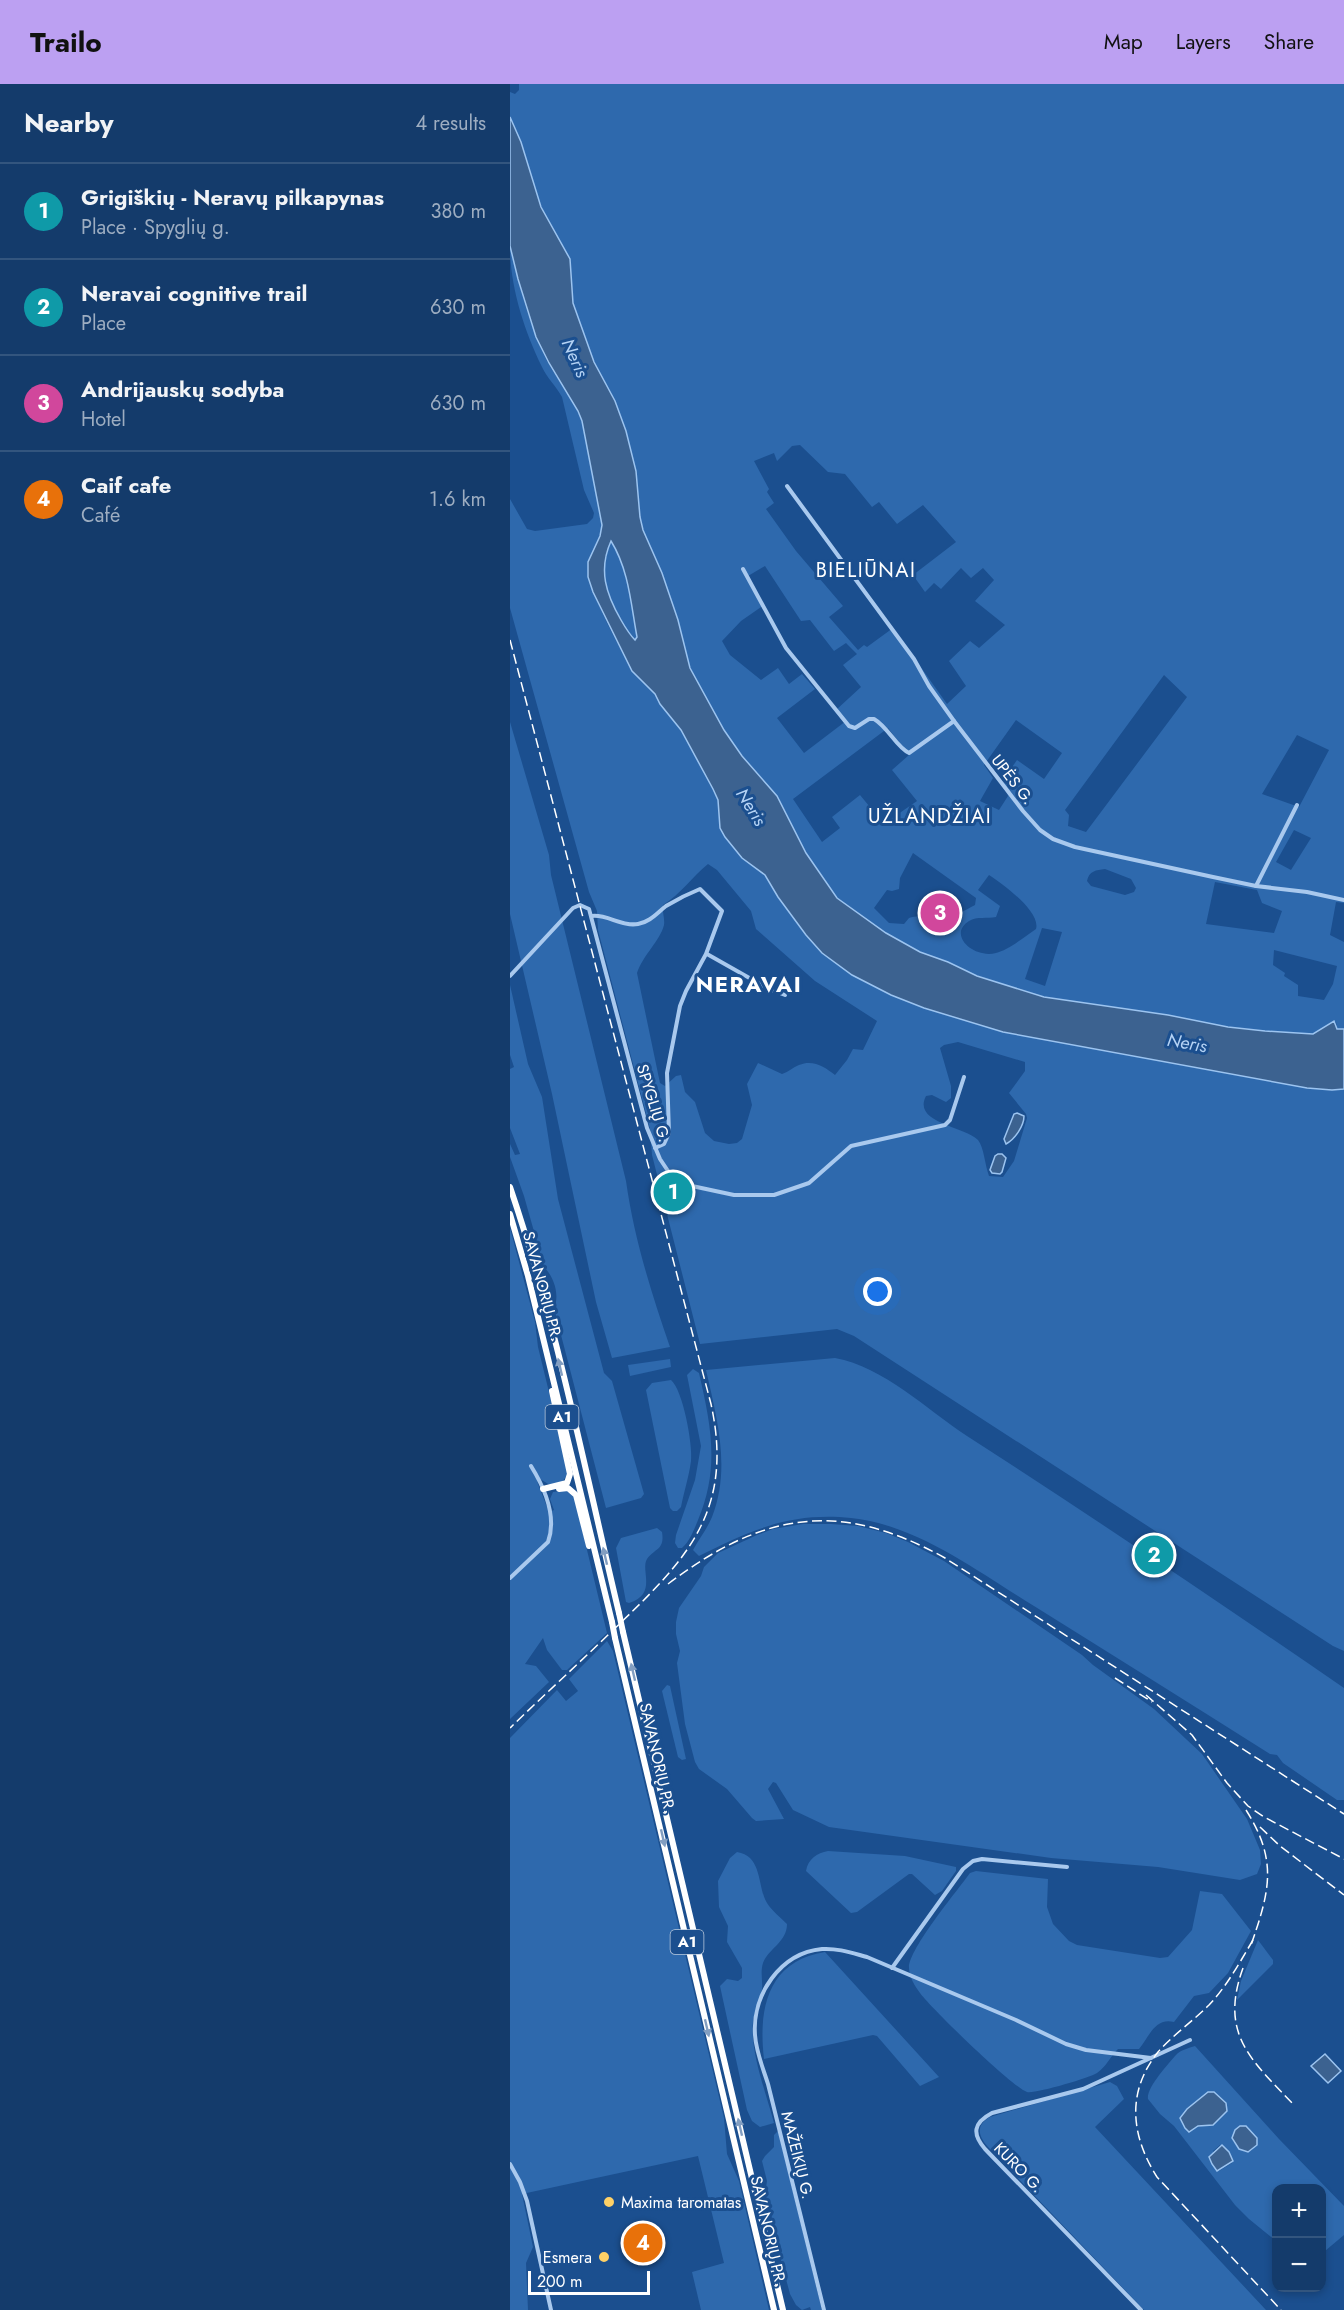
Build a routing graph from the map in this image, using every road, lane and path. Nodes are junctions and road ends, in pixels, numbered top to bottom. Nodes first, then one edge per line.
1 (787, 486) dead end
2 (743, 569) dead end
3 (954, 721) junction
4 (1297, 805) dead end
5 (1256, 886) junction
6 (1344, 900) edge
7 (592, 916) junction
8 (706, 954) junction
9 (510, 976) edge
10 (785, 995) dead end
11 (964, 1077) dead end
12 (655, 1148) junction
13 (510, 1187) edge
14 (510, 1214) edge
15 (528, 1276) junction
16 (531, 1466) dead end
17 (544, 1491) junction
18 (510, 1578) edge
19 (612, 1622) junction
20 (1067, 1867) dead end
21 (892, 1968) junction
22 (1190, 2040) dead end
23 (1151, 2058) junction
24 (510, 2163) edge
25 (551, 2310) edge
26 (774, 2310) edge
27 (783, 2310) edge
28 (825, 2310) edge
29 (1141, 2310) edge

1 - 3 street, UPĖS G.
2 - 3 street
3 - 5 street, UPĖS G.
4 - 5 street
5 - 6 street, UPĖS G.
7 - 8 street
7 - 9 street
7 - 12 street, SPYGLIŲ G.
8 - 10 street
8 - 12 street
11 - 12 street, SPYGLIŲ G.
27 -> 13 highway, SAVANORIŲ PR. / A1, bridge
14 - 15 highway, SAVANORIŲ PR. / A1
15 - 17 highway
15 - 19 highway, SAVANORIŲ PR. / A1
16 - 17 street
17 - 18 street
17 - 19 highway
19 -> 26 highway, SAVANORIŲ PR. / A1, bridge
20 - 21 street
21 - 23 street, MAŽEIKIŲ G.
21 - 28 street, MAŽEIKIŲ G.
22 - 23 street, KURO G.
23 - 29 street, KURO G.
24 - 25 street

